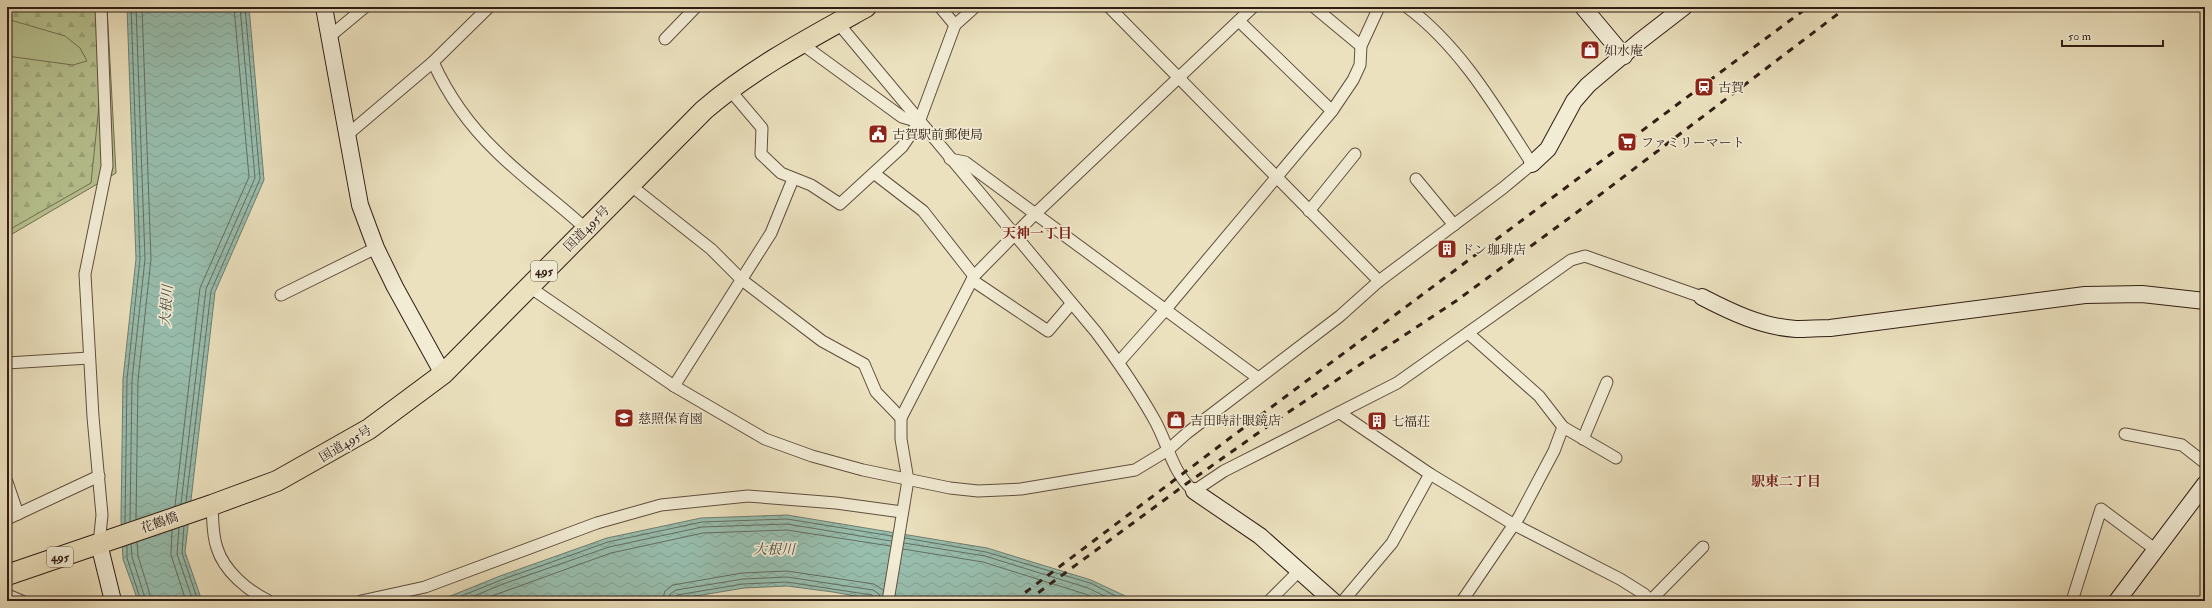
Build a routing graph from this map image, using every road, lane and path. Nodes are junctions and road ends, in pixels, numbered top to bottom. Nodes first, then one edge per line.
1 (101, 7) edge
2 (324, 7) edge
3 (365, 7) edge
4 (489, 7) edge
5 (696, 7) edge
6 (866, 7) edge
7 (940, 7) edge
8 (975, 7) edge
9 (1109, 7) edge
10 (1253, 7) edge
11 (1314, 7) edge
12 (1379, 7) edge
13 (1407, 7) edge
14 (1583, 7) edge
15 (1684, 7) edge
16 (1239, 21) junction
17 (838, 23) junction
18 (955, 25) junction
19 (329, 37) junction
20 (665, 39) dead end
21 (802, 44) junction
22 (1361, 46) junction
23 (1624, 56) junction
24 (433, 62) junction
25 (1179, 78) junction
26 (729, 89) junction
27 (1332, 111) junction
28 (919, 122) junction
29 (347, 135) junction
30 (1355, 154) dead end
31 (950, 159) junction
32 (1532, 164) junction
33 (875, 174) junction
34 (1276, 176) junction
35 (793, 179) junction
36 (1416, 179) dead end
37 (630, 184) junction
38 (1309, 211) junction
39 (1035, 214) junction
40 (1454, 225) junction
41 (586, 228) junction
42 (1014, 235) junction
43 (376, 248) junction
44 (973, 278) junction
45 (742, 280) junction
46 (1380, 281) junction
47 (528, 286) junction
48 (281, 294) dead end
49 (1702, 297) joint
50 (2205, 301) edge
51 (1071, 304) junction
52 (1166, 309) junction
53 (1468, 333) junction
54 (89, 358) junction
55 (1119, 362) junction
56 (7, 363) edge
57 (443, 374) junction
58 (1258, 378) junction
59 (1607, 382) dead end
60 (674, 386) junction
61 (1340, 413) junction
62 (901, 418) junction
63 (1563, 427) junction
64 (2125, 434) dead end
65 (1583, 440) junction
66 (1168, 450) junction
67 (1616, 458) dead end
68 (2205, 464) edge
69 (1430, 474) junction
70 (99, 476) junction
71 (908, 480) junction
72 (7, 482) edge
73 (2205, 484) edge
74 (1194, 491) junction
75 (208, 506) junction
76 (902, 512) junction
77 (18, 514) junction
78 (7, 519) edge
79 (1513, 524) junction
80 (106, 541) junction
81 (1703, 547) dead end
82 (2156, 550) junction
83 (1299, 571) junction
84 (7, 574) edge
85 (7, 597) edge
86 (22, 601) edge
87 (113, 601) edge
88 (269, 601) edge
89 (361, 601) edge
90 (888, 601) edge
91 (1268, 601) edge
92 (1333, 601) edge
93 (1343, 601) edge
94 (1462, 601) edge
95 (1650, 601) edge
96 (2072, 601) edge
97 (2118, 601) edge

1 - 54 street
2 - 19 street
3 - 19 street
4 - 24 street
5 - 20 street
6 - 17 highway, 国道495号 / 495
7 - 18 street
8 - 18 street
9 - 25 street
10 - 16 street
11 - 22 street
12 - 22 street
13 - 32 street
14 - 23 street
15 - 23 street
16 - 25 street
16 - 27 street
17 - 21 highway, 国道495号 / 495
17 - 28 street
18 - 28 street
19 - 29 street
21 - 26 highway, 国道495号 / 495
21 - 28 street
22 - 27 street
23 - 32 street
24 - 29 street
24 - 41 street
25 - 34 street
25 - 39 street
26 - 35 street
26 - 37 highway, 国道495号 / 495
27 - 34 street
28 - 31 street
28 - 33 street
29 - 43 street
30 - 38 street
31 - 39 street
31 - 42 street
32 - 40 street
33 - 35 street
33 - 44 street
34 - 38 street
34 - 52 street
35 - 45 street
36 - 40 street
37 - 41 highway, 国道495号 / 495
37 - 45 street
38 - 46 street
39 - 42 street
39 - 52 street
40 - 46 street
41 - 47 highway, 国道495号 / 495
42 - 44 street
42 - 51 street
43 - 48 street
43 - 57 street
44 - 51 street
44 - 62 street
45 - 60 street
45 - 62 street
46 - 58 street
47 - 57 highway, 国道495号 / 495
47 - 60 street
49 - 50 street
49 - 53 street
51 - 55 street
52 - 55 street
52 - 58 street
53 - 61 street
53 - 63 street
54 - 56 street
54 - 70 street
55 - 66 street
57 - 75 highway, 国道495号 / 495
58 - 66 street
59 - 65 street
60 - 71 street
61 - 69 street
61 - 74 street
62 - 71 street
63 - 65 street
63 - 79 street
64 - 68 street
65 - 67 street
66 - 71 street
66 - 74 street
69 - 79 street
69 - 93 street
70 - 77 street
70 - 80 street
71 - 76 street
72 - 77 street
73 - 82 street
74 - 83 street
75 - 80 highway, 花鶴橋 / 495
75 - 88 street
76 - 89 street
76 - 90 street
77 - 78 street
79 - 94 street
79 - 95 street
80 - 84 highway, 495
80 - 87 street
81 - 95 street
82 - 96 street
82 - 97 street
83 - 91 street
83 - 92 street
85 - 86 street

